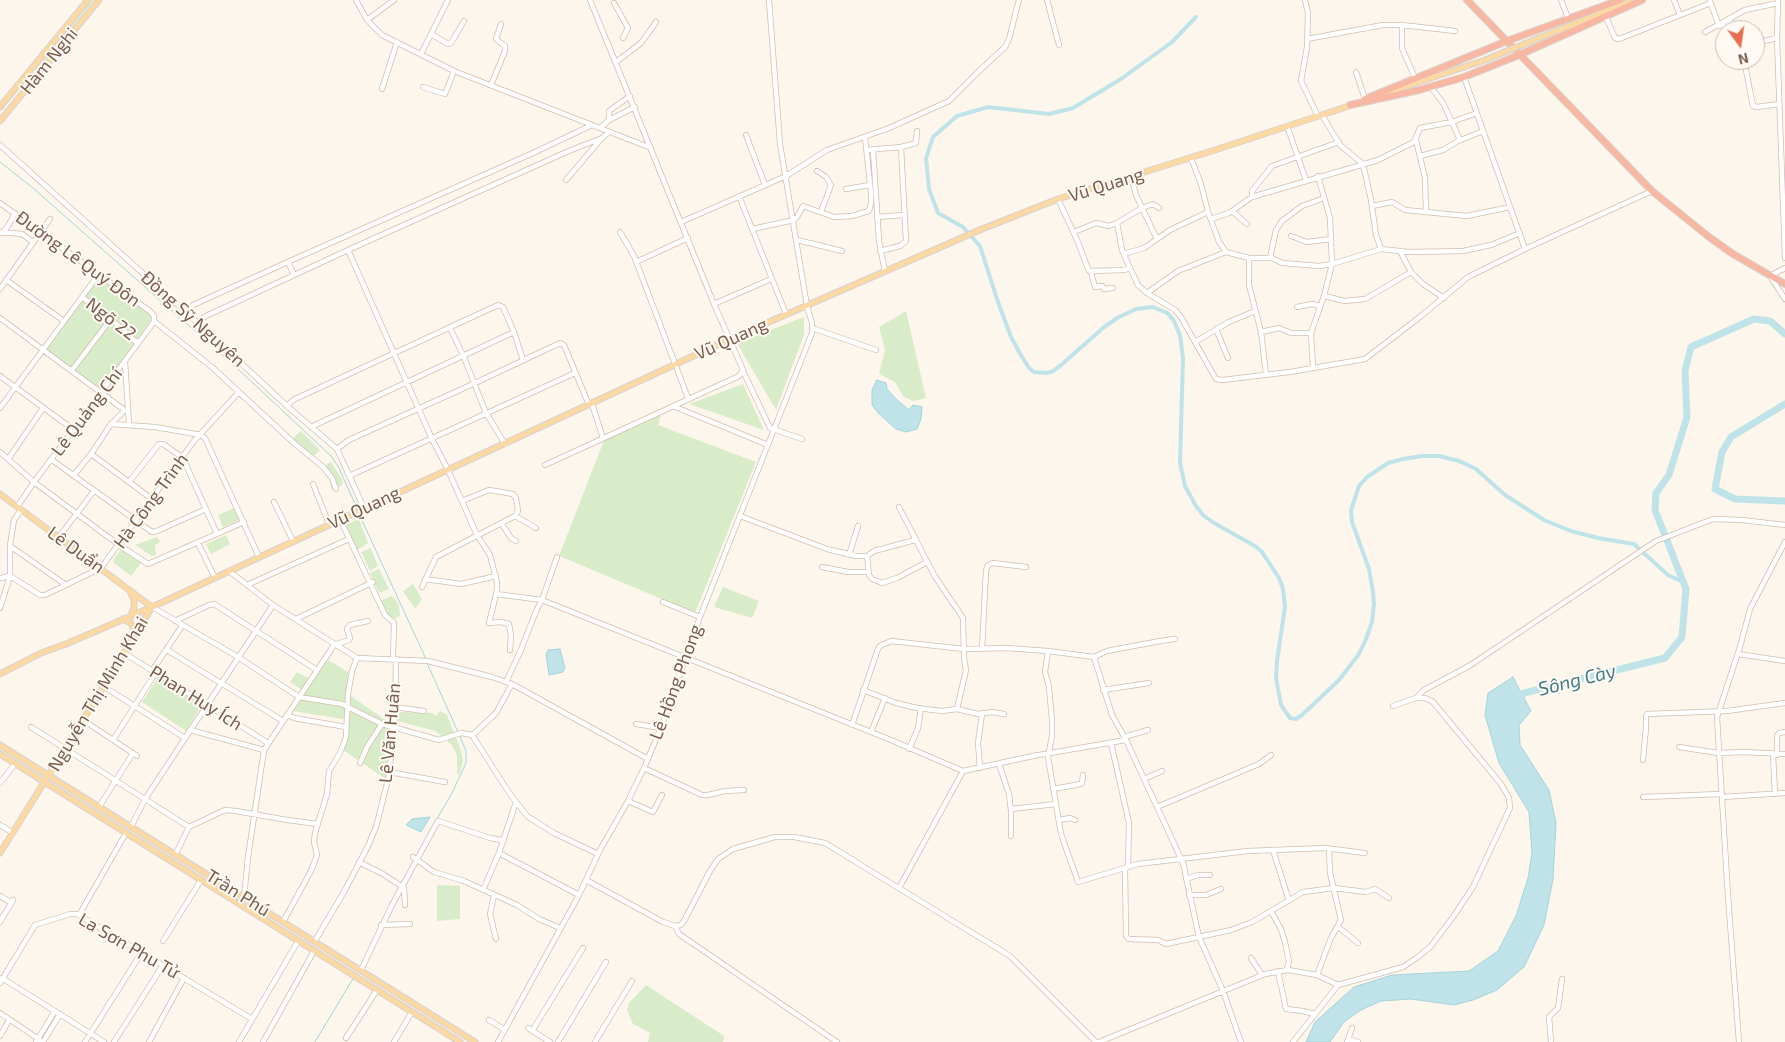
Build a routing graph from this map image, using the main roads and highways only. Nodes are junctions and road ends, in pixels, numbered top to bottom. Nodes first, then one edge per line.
1 (88, 0) edge
2 (99, 0) edge
3 (1467, 0) edge
4 (1620, 0) edge
5 (1634, 0) edge
6 (1642, 0) edge
7 (1599, 3) edge
8 (1506, 41) junction
9 (1519, 55) junction
10 (1350, 105) junction
11 (0, 107) edge
12 (0, 121) edge
13 (1785, 284) edge
14 (0, 494) edge
15 (126, 587) junction
16 (152, 607) junction
17 (131, 615) junction
18 (123, 618) junction
19 (134, 637) junction
20 (0, 674) edge
21 (0, 745) edge
22 (0, 754) edge
23 (48, 776) junction
24 (45, 782) junction
25 (0, 853) edge
26 (457, 1041) edge
27 (475, 1042) edge

1 - 11 main road, Hàm Nghi
2 - 12 main road, Hàm Nghi
3 - 8 highway
4 - 7 highway
5 - 10 main road, Vũ Quang, bridge
6 - 9 highway
7 - 8 highway
8 - 9 highway
8 - 10 highway
9 - 10 highway
9 - 13 highway
10 - 16 main road, Vũ Quang
14 - 15 main road, Lê Duẩn
15 - 16 main road, Lê Duẩn
15 - 17 main road
16 - 17 main road, Vũ Quang
16 - 19 main road, Nguyễn Thị Minh Khai
17 - 18 main road, Vũ Quang
18 - 19 main road
18 - 20 main road, Vũ Quang
19 - 23 main road, Nguyễn Thị Minh Khai
21 - 23 main road, Trần Phú
22 - 24 main road, Trần Phú
23 - 24 main road, Nguyễn Thị Minh Khai
23 - 27 main road, Trần Phú
24 - 25 main road, Nguyễn Thị Minh Khai
24 - 26 main road, Trần Phú

